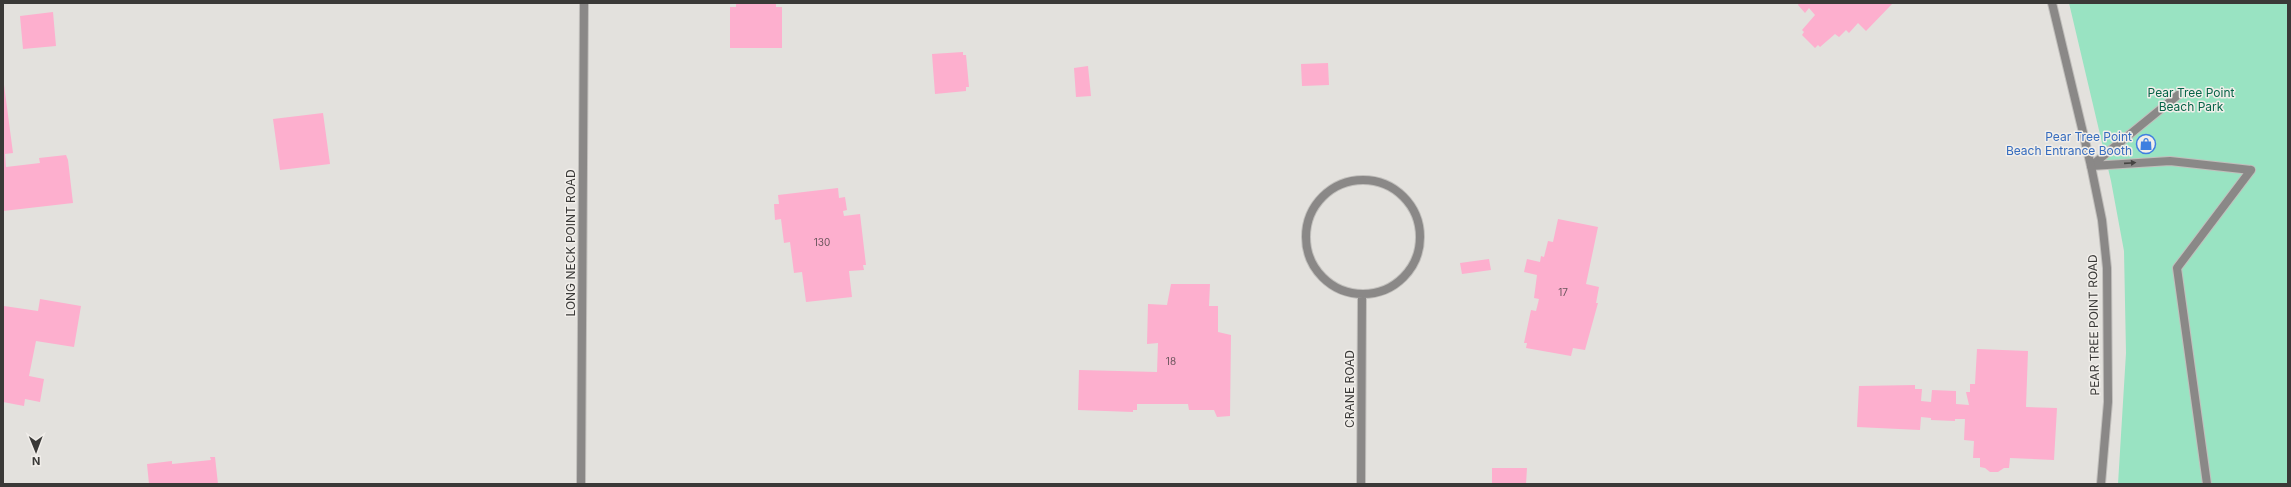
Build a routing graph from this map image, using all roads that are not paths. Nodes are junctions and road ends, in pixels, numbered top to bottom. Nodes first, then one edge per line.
1 (584, 3) edge
2 (2052, 3) edge
3 (2178, 95) dead end
4 (2091, 166) junction
5 (1362, 295) junction
6 (581, 484) edge
7 (1361, 484) edge
8 (2101, 484) edge
9 (2207, 484) edge

1 - 6 street, LONG NECK POINT ROAD
2 - 4 street, PEAR TREE POINT ROAD
3 - 4 street
4 - 8 street, PEAR TREE POINT ROAD
4 -> 9 street
5 - 5 street
5 - 7 street, CRANE ROAD

